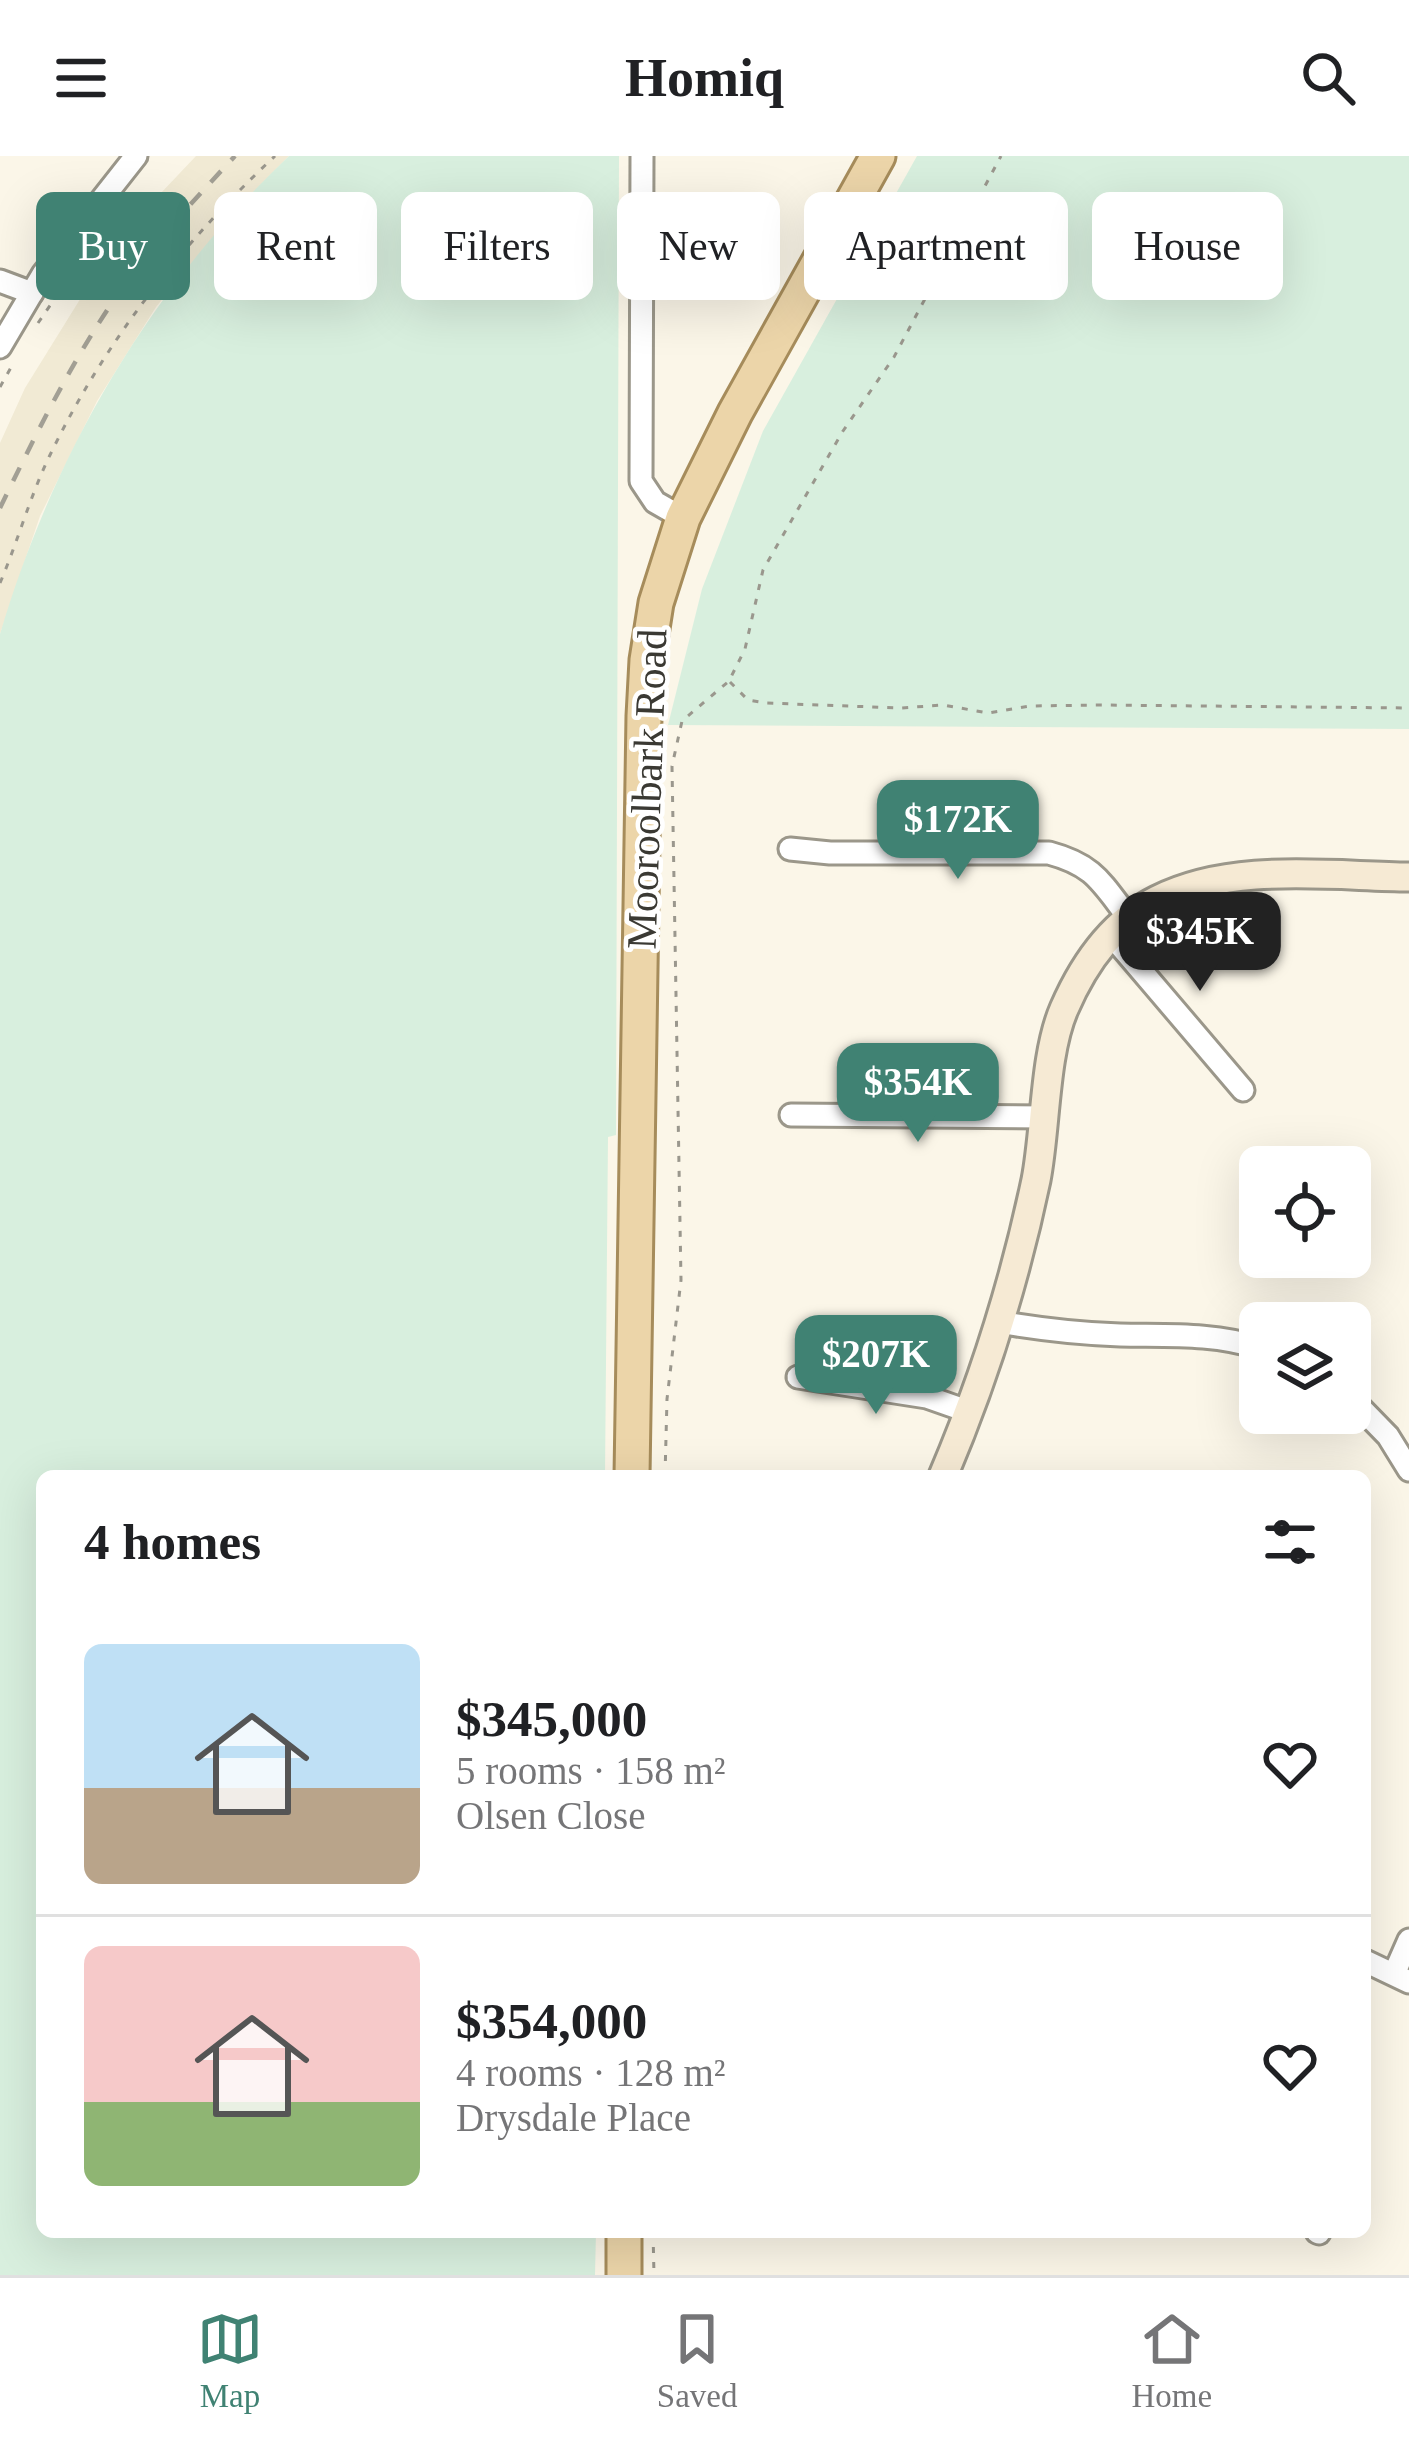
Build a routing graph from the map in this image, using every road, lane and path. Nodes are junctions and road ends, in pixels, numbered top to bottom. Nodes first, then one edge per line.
1 (136, 156) edge
2 (275, 156) edge
3 (642, 156) edge
4 (878, 156) edge
5 (1001, 156) edge
6 (0, 281) edge
7 (32, 293) junction
8 (54, 300) edge
9 (36, 326) dead end
10 (8, 353) edge
11 (0, 387) edge
12 (683, 518) junction
13 (0, 583) edge
14 (730, 681) junction
15 (1409, 708) edge
16 (790, 849) dead end
17 (1409, 877) edge
18 (1120, 926) junction
19 (1243, 1090) dead end
20 (791, 1115) dead end
21 (1046, 1117) junction
22 (998, 1322) junction
23 (1239, 1344) edge
24 (798, 1377) dead end
25 (967, 1411) junction
26 (1371, 1418) edge
27 (632, 1470) edge
28 (665, 1470) edge
29 (945, 1470) edge
30 (1409, 1470) edge
31 (1409, 1940) edge
32 (1371, 1964) edge
33 (1402, 1978) edge
34 (624, 2238) edge
35 (653, 2238) edge
36 (624, 2275) edge
37 (654, 2275) edge

1 - 7 street
2 - 13 path
3 - 12 street
4 - 12 main road, Mooroolbark Road
5 - 14 path
6 - 7 street
7 - 10 street
8 - 9 path
10 - 11 path
12 - 27 main road, Mooroolbark Road
14 - 15 path
14 - 28 path
16 - 18 street
17 - 18 street
18 - 19 street
18 - 21 street
20 - 21 street
21 - 22 street
22 - 23 street
22 - 25 street
24 - 25 street
25 - 29 street
26 - 30 street
31 - 33 street
32 - 33 street
34 - 36 main road
35 - 37 path

